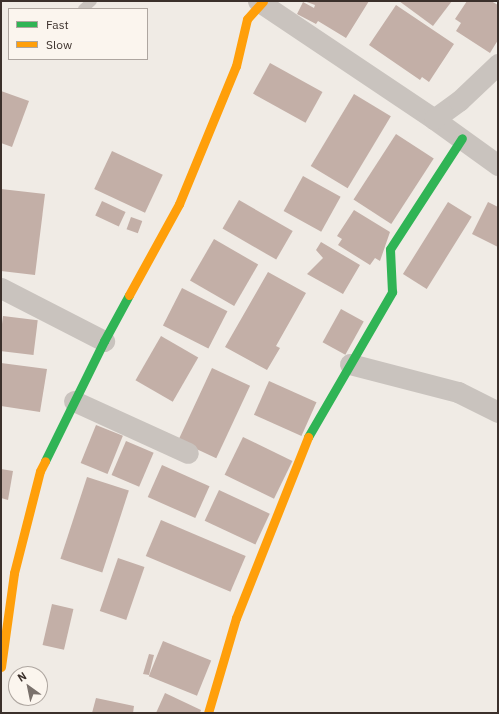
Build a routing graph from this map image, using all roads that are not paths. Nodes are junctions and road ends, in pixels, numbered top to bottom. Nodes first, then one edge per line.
1 (92, 1) edge
2 (261, 2) edge
3 (83, 8) edge
4 (498, 64) edge
5 (434, 119) junction
6 (462, 138) junction
7 (498, 165) edge
8 (1, 288) edge
9 (104, 341) junction
10 (350, 364) junction
11 (74, 401) junction
12 (498, 412) edge
13 (188, 453) dead end
14 (1, 667) edge
15 (208, 713) edge

1 - 3 lane
2 - 5 street
2 - 9 street
4 - 5 street
5 - 6 street
6 - 7 street
6 - 10 street
8 - 9 street
9 - 11 street
10 - 12 street
10 - 15 street
11 - 13 street
11 - 14 street

